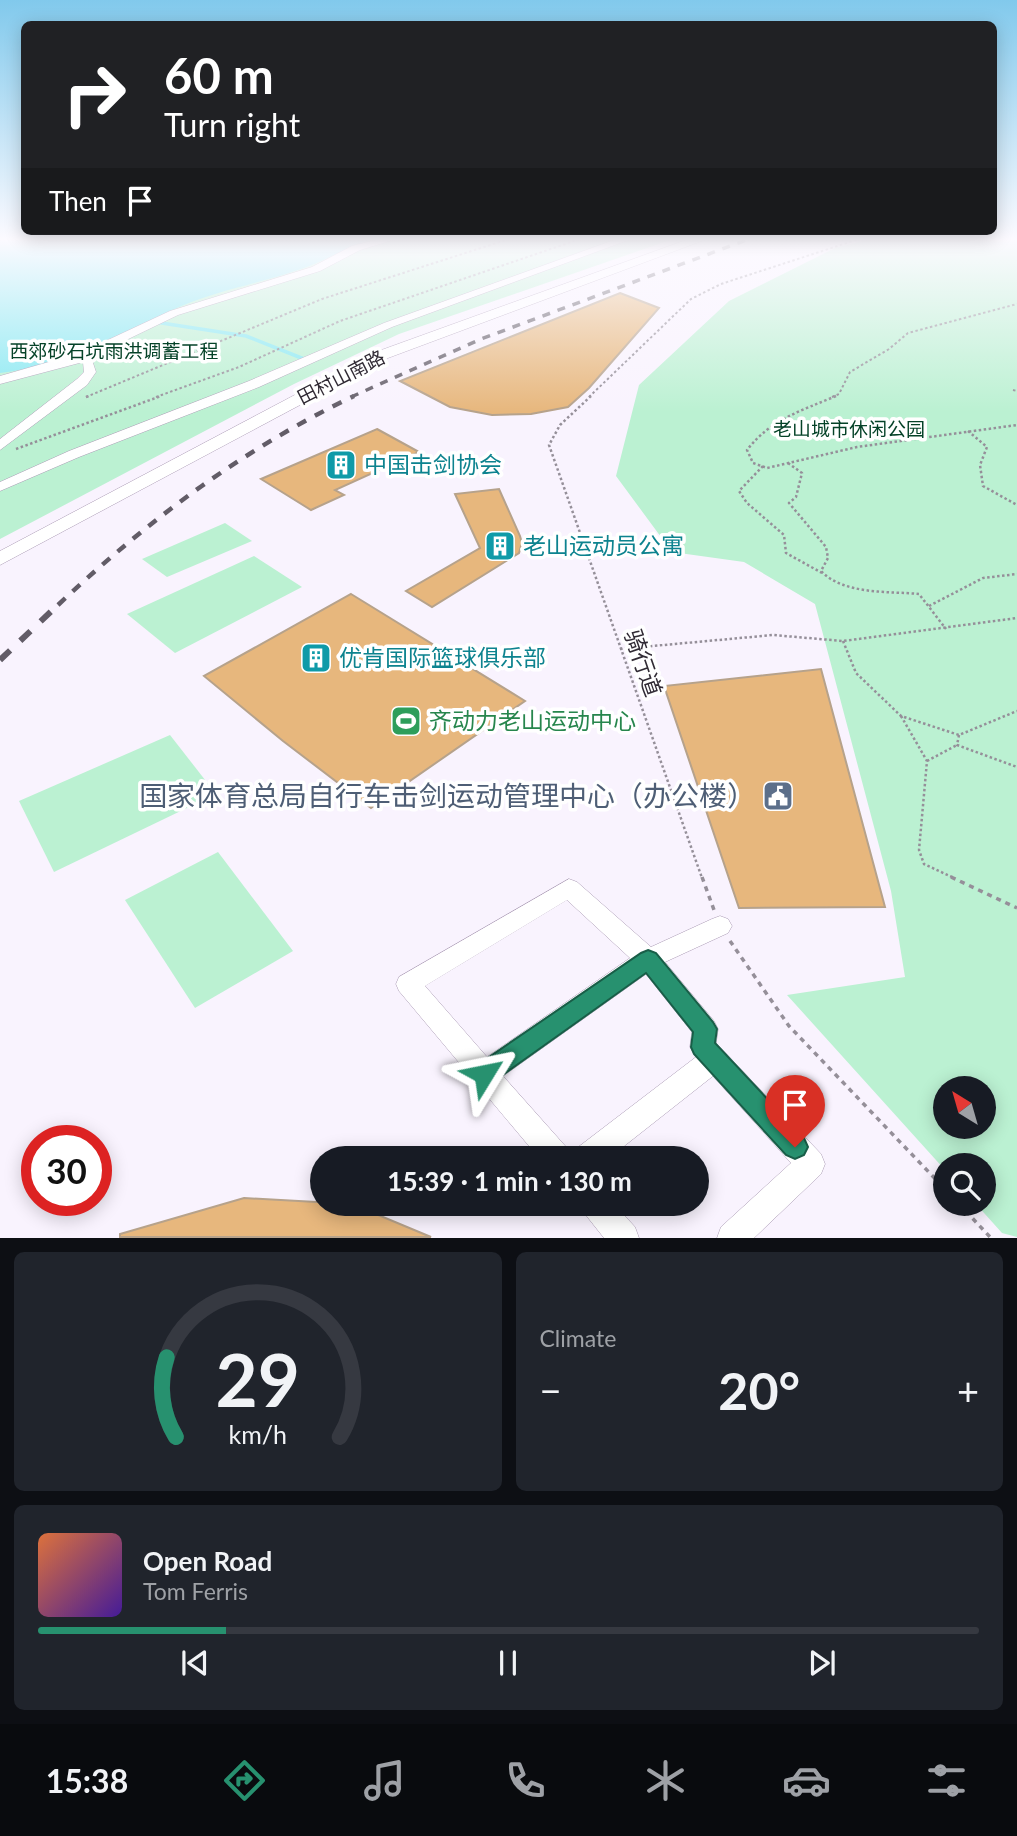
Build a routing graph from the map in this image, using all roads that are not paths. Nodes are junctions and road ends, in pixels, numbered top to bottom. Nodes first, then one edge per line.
1 (223, 297) edge
2 (466, 297) edge
3 (523, 297) edge
4 (542, 297) edge
5 (84, 356) junction
6 (0, 380) edge
7 (7, 448) edge
8 (0, 487) edge
9 (0, 548) edge
10 (0, 559) edge
11 (720, 926) road end
12 (648, 959) junction
13 (714, 1059) junction
14 (484, 1074) junction
15 (547, 1146) edge
16 (602, 1146) edge
17 (606, 1216) edge
18 (624, 1237) edge
19 (732, 1237) edge

1 - 5 street
2 - 8 street
3 - 9 main road, 田村山南路
4 - 10 main road, 田村山南路
5 - 6 street
5 - 7 street
11 - 12 street
12 - 13 street
12 - 14 street
12 - 14 street
13 - 16 street
13 - 19 street
14 - 15 street
17 - 18 street

